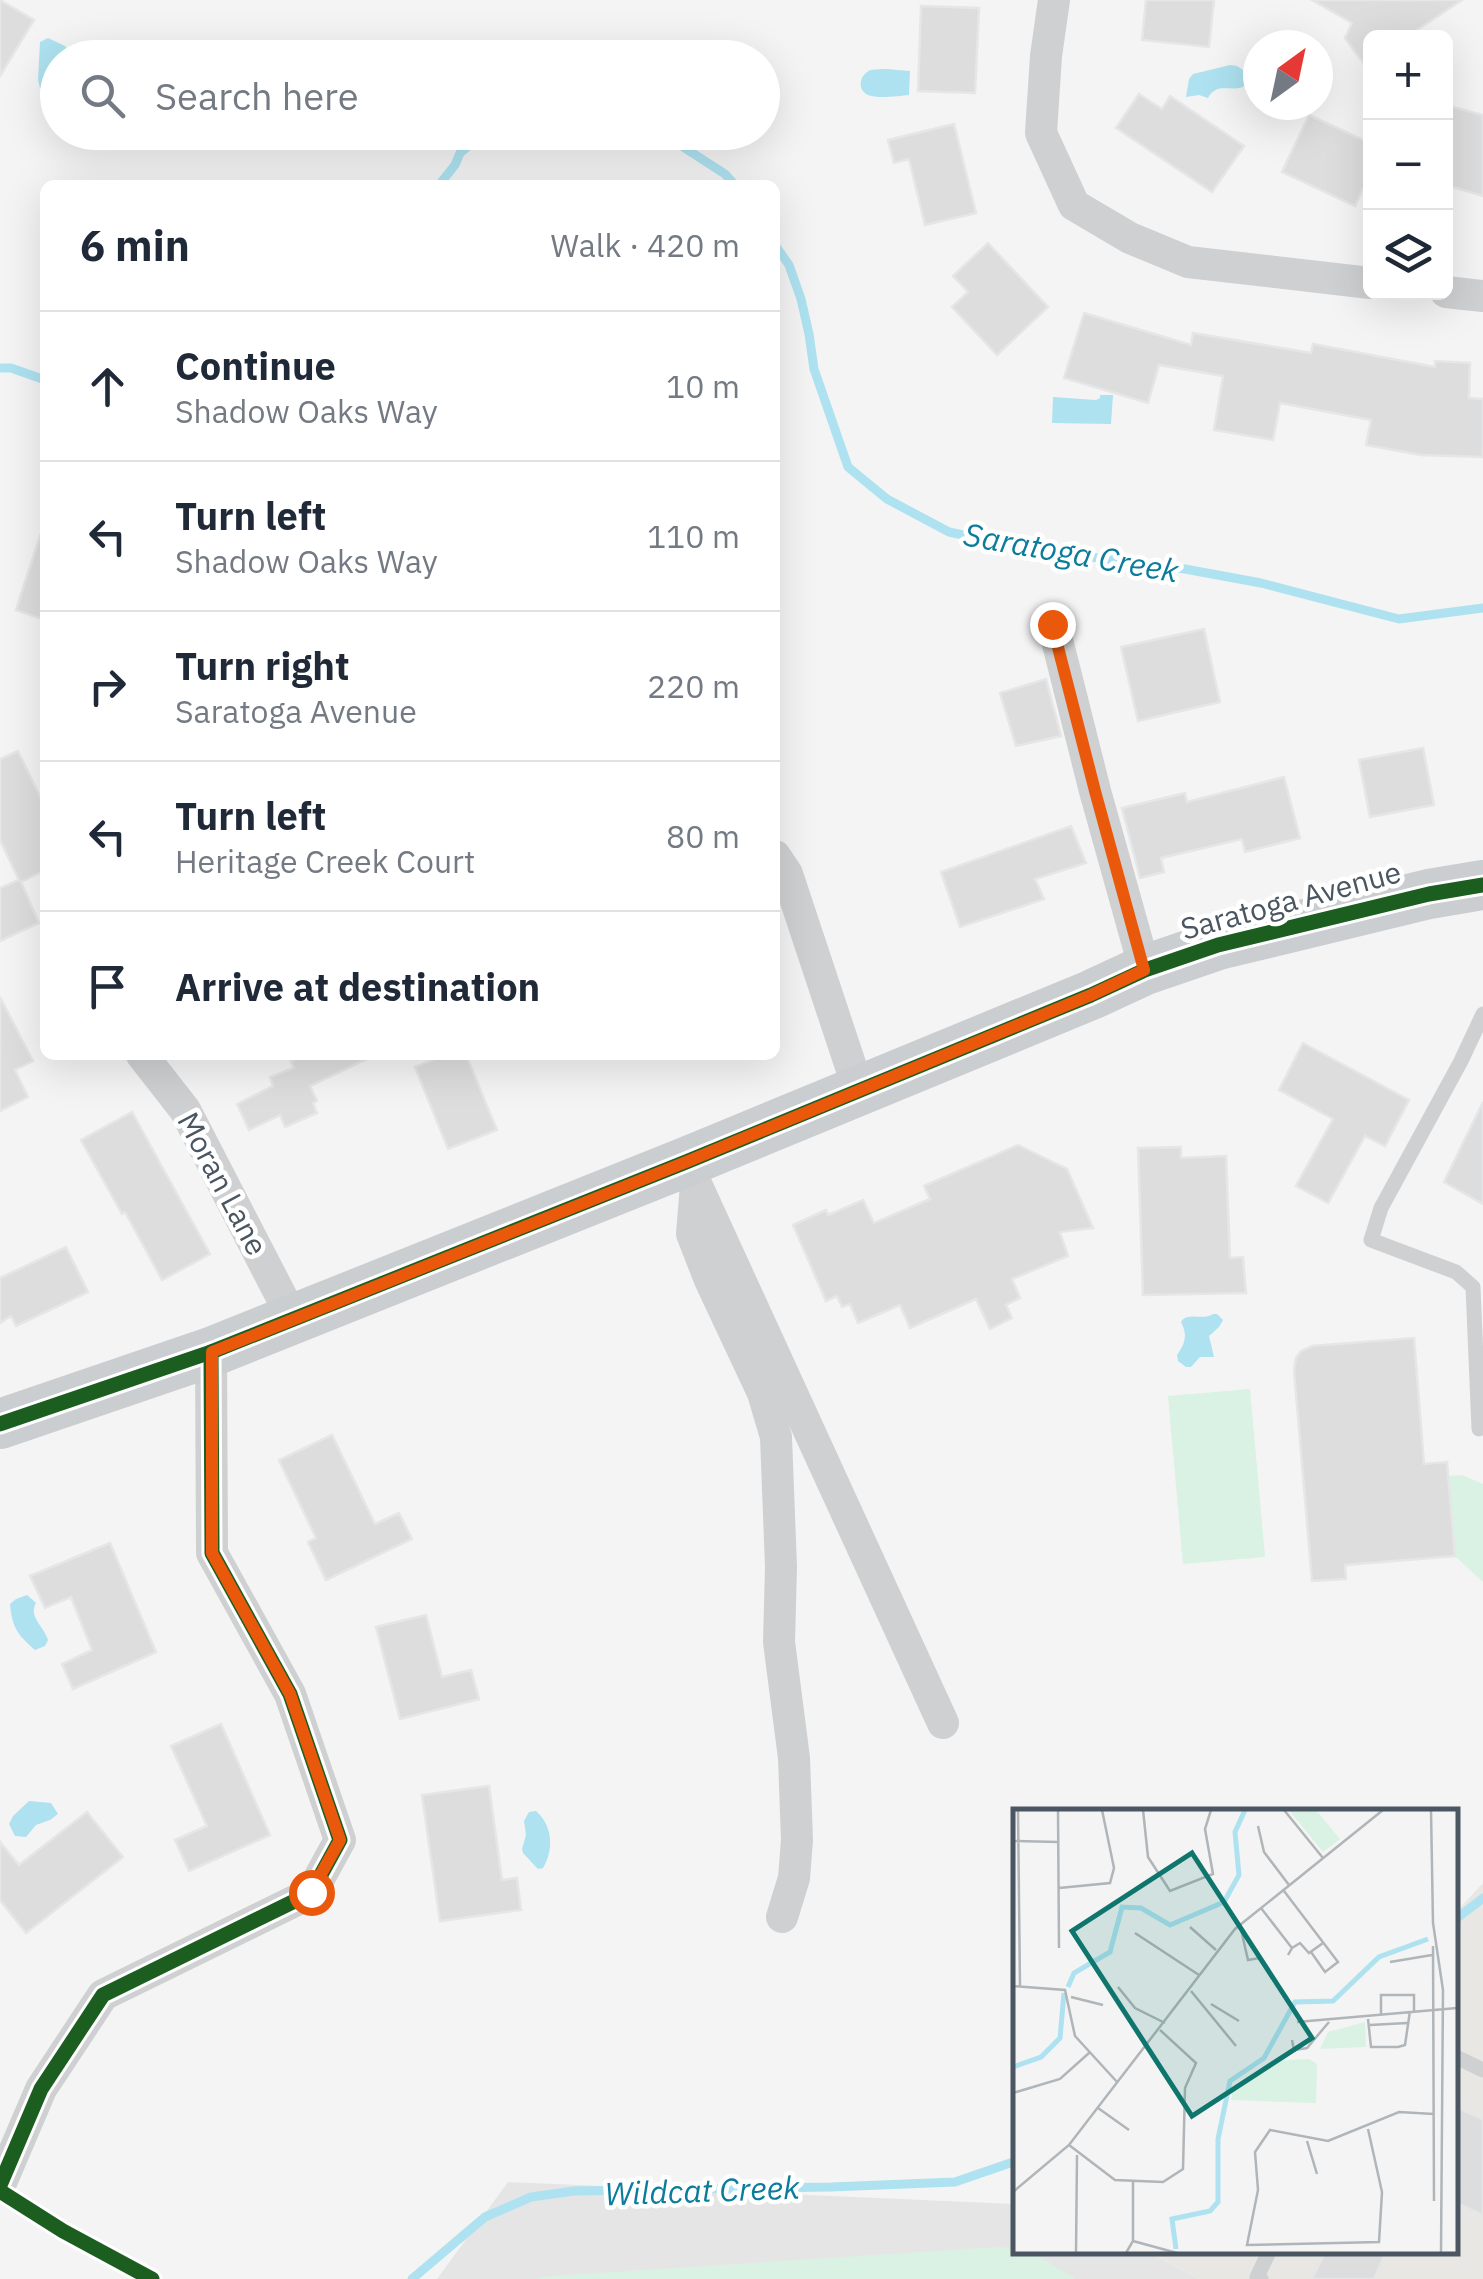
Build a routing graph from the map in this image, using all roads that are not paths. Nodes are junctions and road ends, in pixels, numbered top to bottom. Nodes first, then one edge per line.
1 (1054, 0) edge
2 (1363, 282) edge
3 (1453, 293) edge
4 (1483, 296) edge
5 (1052, 624) dead end
6 (780, 864) edge
7 (1483, 885) edge
8 (1144, 970) junction
9 (1483, 1014) edge
10 (146, 1060) edge
11 (859, 1090) junction
12 (691, 1174) junction
13 (293, 1320) junction
14 (212, 1352) junction
15 (0, 1424) edge
16 (1479, 1429) dead end
17 (943, 1723) dead end
18 (782, 1916) dead end
19 (1458, 2058) edge
20 (1483, 2070) edge
21 (0, 2185) edge
22 (1267, 2254) edge
23 (1261, 2279) edge

1 - 2 street
3 - 4 street
5 - 8 street
6 - 11 street
7 - 8 main road, Saratoga Avenue
8 - 11 main road, Saratoga Avenue
9 - 16 lane
10 - 13 street, Moran Lane
11 - 12 main road, Saratoga Avenue
12 - 13 main road, Saratoga Avenue
12 - 17 street
12 - 18 street
13 - 14 main road, Saratoga Avenue
14 - 15 main road, Saratoga Avenue
14 - 21 street
19 - 20 lane
22 - 23 lane

